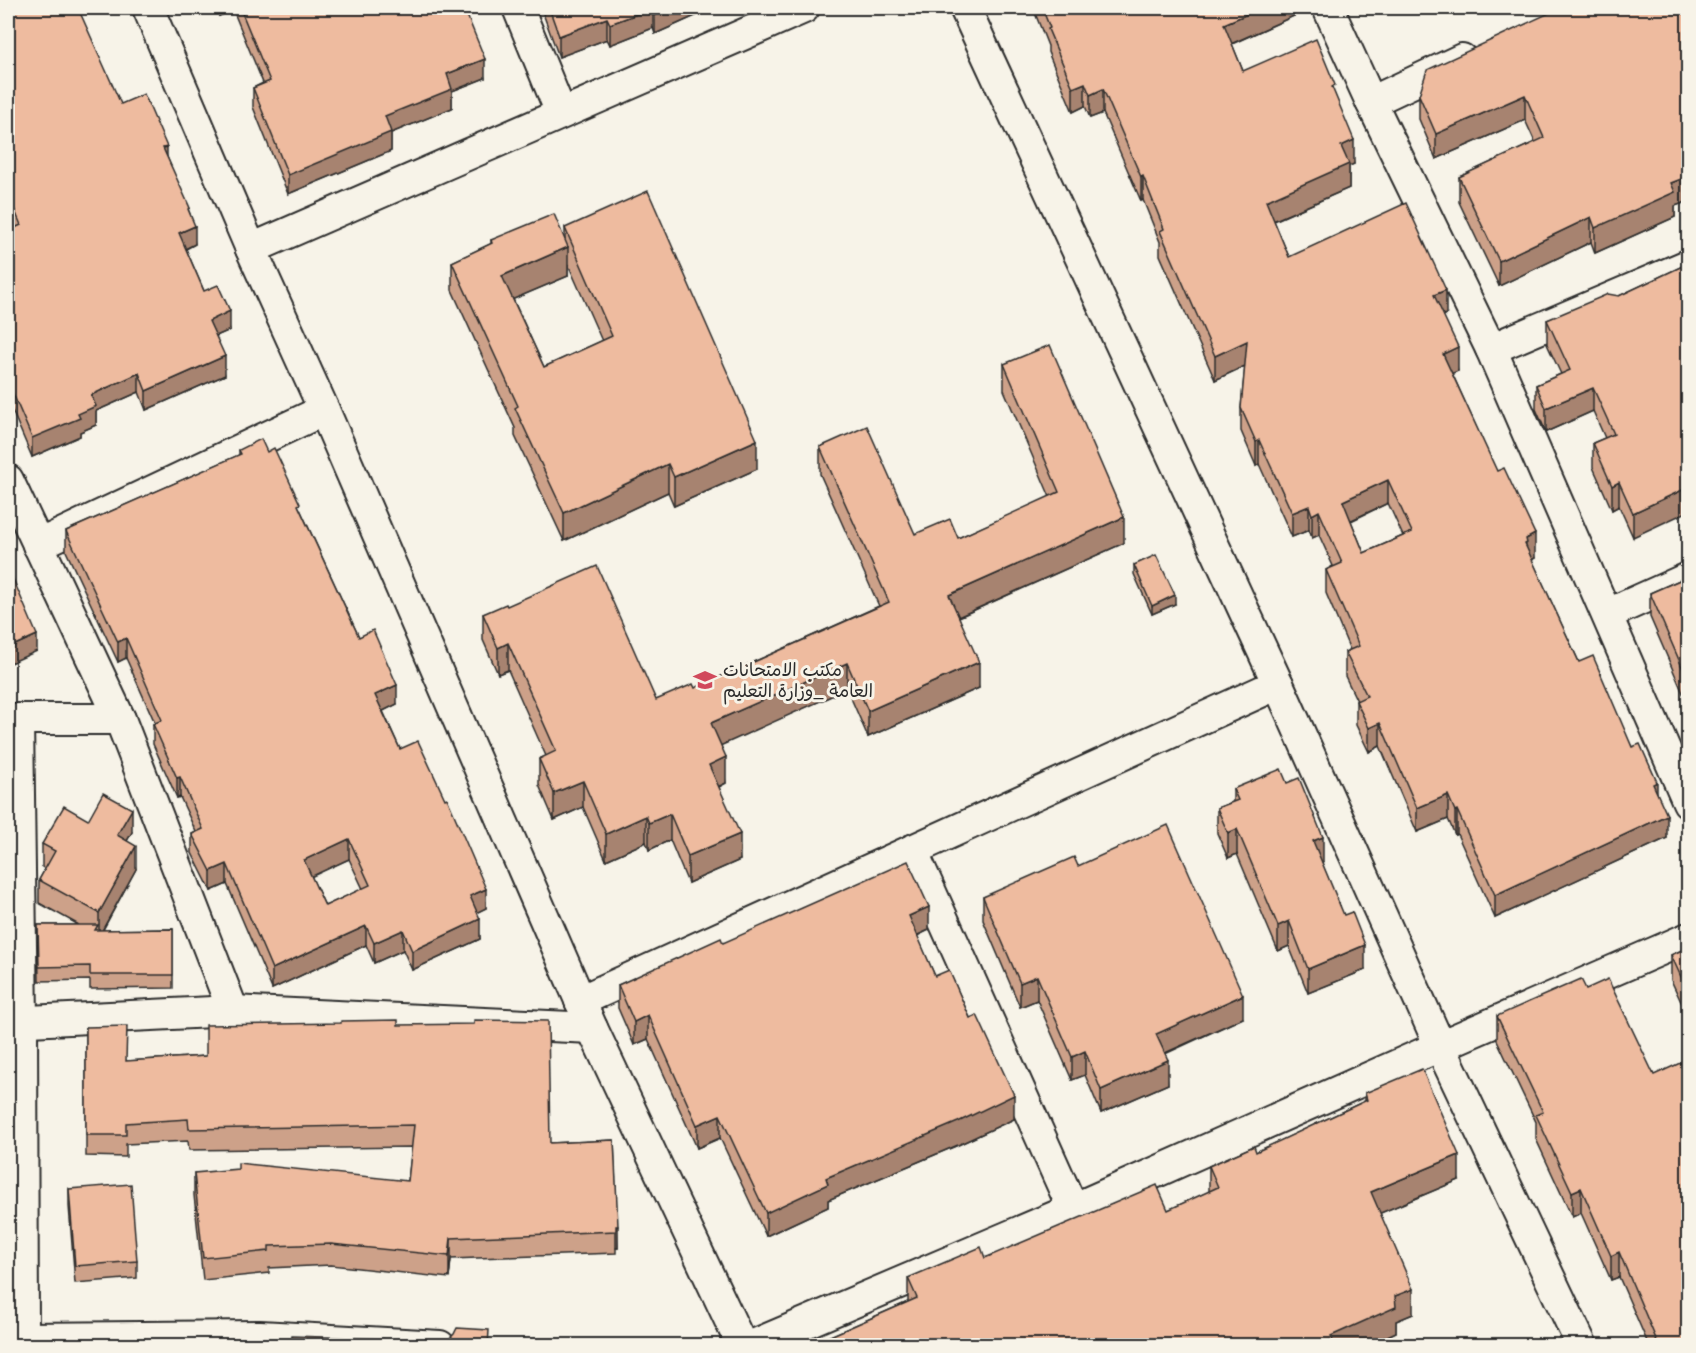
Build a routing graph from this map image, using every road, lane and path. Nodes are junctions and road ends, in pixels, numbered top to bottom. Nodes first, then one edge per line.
1 (148, 8) edge
2 (518, 8) edge
3 (804, 8) edge
4 (965, 8) edge
5 (1328, 8) edge
6 (1487, 47) edge
7 (1371, 102) junction
8 (561, 113) junction
9 (251, 249) junction
10 (1689, 265) edge
11 (1491, 349) junction
12 (324, 410) junction
13 (8, 480) edge
14 (38, 545) junction
15 (1689, 578) edge
16 (1608, 614) junction
17 (1278, 684) junction
18 (13, 719) edge
19 (120, 719) junction
20 (1689, 802) edge
21 (912, 850) junction
22 (1689, 938) edge
23 (580, 1000) junction
24 (233, 1011) junction
25 (15, 1022) edge
26 (592, 1028) junction
27 (1440, 1046) junction
28 (1073, 1209) junction
29 (15, 1337) edge
30 (259, 1341) edge
31 (440, 1346) edge
32 (742, 1346) edge
33 (751, 1346) edge
34 (1582, 1346) edge

1 - 9 street
2 - 8 street
3 - 8 street
4 - 17 street
5 - 7 street
6 - 7 street
7 - 11 street
8 - 9 street
9 - 12 street
10 - 11 street
11 - 16 street
12 - 14 street
12 - 23 street
13 - 14 street
14 - 19 street
15 - 16 street
16 - 20 street
17 - 21 street
17 - 27 street
18 - 19 street
18 - 25 street
19 - 24 street
21 - 23 street
21 - 28 street
22 - 27 street
23 - 26 street
24 - 25 street
24 - 26 street
25 - 29 street
26 - 32 street
27 - 28 street
27 - 34 street
28 - 33 street
29 - 30 street
30 - 31 street

